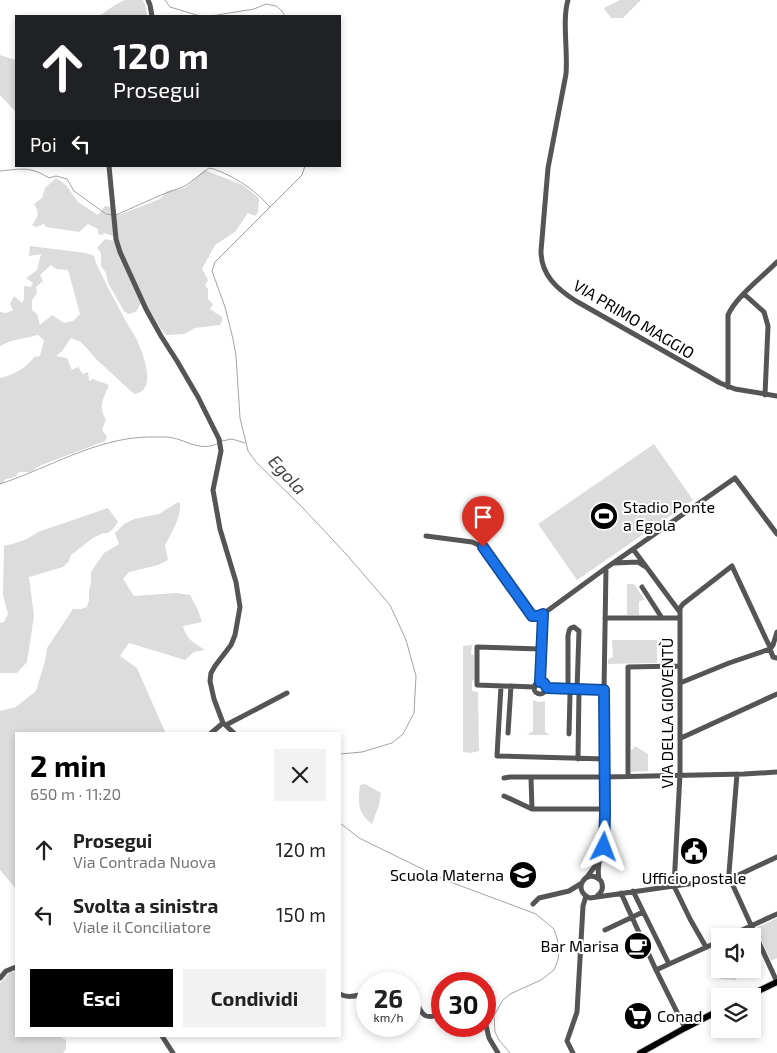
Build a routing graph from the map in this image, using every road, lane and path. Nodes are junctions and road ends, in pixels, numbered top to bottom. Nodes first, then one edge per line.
1 (148, 0) edge
2 (568, 0) edge
3 (152, 15) edge
4 (109, 167) edge
5 (777, 262) edge
6 (744, 294) junction
7 (728, 387) junction
8 (765, 395) junction
9 (777, 396) edge
10 (777, 534) edge
11 (426, 536) dead end
12 (633, 549) junction
13 (613, 563) junction
14 (646, 567) junction
15 (606, 568) junction
16 (642, 587) dead end
17 (543, 614) junction
18 (680, 615) junction
19 (605, 618) junction
20 (662, 618) junction
21 (777, 632) edge
22 (773, 646) edge
23 (541, 649) junction
24 (776, 659) edge
25 (680, 666) junction
26 (540, 682) junction
27 (680, 684) junction
28 (501, 686) junction
29 (511, 686) junction
30 (535, 687) junction
31 (547, 688) junction
32 (578, 690) junction
33 (604, 690) junction
34 (569, 692) junction
35 (287, 693) dead end
36 (777, 694) edge
37 (499, 715) junction
38 (509, 715) junction
39 (569, 718) junction
40 (579, 718) junction
41 (225, 724) junction
42 (213, 732) edge
43 (233, 732) edge
44 (508, 733) dead end
45 (569, 734) dead end
46 (681, 738) junction
47 (578, 759) junction
48 (605, 759) junction
49 (776, 772) edge
50 (680, 774) junction
51 (737, 774) junction
52 (628, 776) junction
53 (605, 777) junction
54 (504, 778) dead end
55 (531, 778) junction
56 (504, 796) dead end
57 (532, 809) junction
58 (605, 809) junction
59 (601, 855) junction
60 (777, 857) edge
61 (587, 877) junction
62 (599, 879) junction
63 (730, 879) junction
64 (582, 883) junction
65 (602, 886) junction
66 (674, 886) junction
67 (569, 891) junction
68 (633, 891) junction
69 (620, 893) junction
70 (608, 894) junction
71 (585, 895) junction
72 (597, 896) junction
73 (533, 904) dead end
74 (643, 912) junction
75 (777, 914) edge
76 (632, 918) junction
77 (752, 926) junction
78 (748, 928) edge
79 (605, 930) dead end
80 (711, 945) edge
81 (706, 947) junction
82 (669, 964) junction
83 (15, 967) edge
84 (656, 970) junction
85 (0, 978) edge
86 (777, 982) edge
87 (761, 990) edge
88 (341, 995) edge
89 (356, 995) edge
90 (711, 1015) edge
91 (685, 1028) junction
92 (163, 1037) edge
93 (489, 1037) edge
94 (643, 1052) edge
95 (173, 1053) edge
96 (498, 1053) edge
97 (573, 1053) edge

1 - 3 street
2 - 7 street, VIA PRIMO MAGGIO
4 - 41 street
5 - 6 street
6 - 7 street
6 - 8 street
7 - 8 street, VIA PRIMO MAGGIO
8 - 9 street, VIA PRIMO MAGGIO
10 - 12 street
11 - 17 street
12 - 13 street
12 - 14 street
13 - 14 street
13 - 15 street
14 - 18 street
15 - 17 street
15 - 19 street
16 - 20 street
17 - 23 street
18 - 20 street
18 - 22 street
18 - 25 street, VIA DELLA GIOVENTÙ
19 - 20 street
19 - 33 street
21 - 22 street
22 - 24 street
22 - 27 street
23 - 26 street
23 - 28 street
25 - 27 street, VIA DELLA GIOVENTÙ
25 - 52 street
26 - 30 street
26 - 31 street
27 - 46 street, VIA DELLA GIOVENTÙ
28 - 29 street
28 - 37 street
29 - 30 street
29 - 38 street
30 - 31 street
31 - 34 street
32 - 33 street
32 - 34 street
32 - 34 street
32 - 40 street
33 - 48 street
34 - 39 street
35 - 41 street
36 - 46 street
37 - 38 street
37 - 47 street
38 - 44 street
39 - 40 street
39 - 45 street
40 - 47 street
41 - 42 street
41 - 43 street
46 - 50 street, VIA DELLA GIOVENTÙ
47 - 48 street
48 - 53 street
49 - 51 street
50 - 51 street
50 - 52 street
50 - 66 street, VIA DELLA GIOVENTÙ
51 - 63 street
52 - 53 street
53 - 55 street
53 - 58 street
54 - 55 street
55 - 57 street
56 - 57 street
57 - 58 street
58 - 59 street
59 - 61 street
59 - 62 street
60 - 63 street
61 - 62 street
61 - 64 street
62 - 65 street
63 - 66 street
63 - 77 street
64 - 67 street
64 - 71 street
65 - 70 street
65 - 72 street
66 - 68 street
66 - 81 street
67 - 71 street
67 - 73 street
68 - 69 street
68 - 74 street
69 - 70 street
69 - 76 street
70 - 72 street
71 - 72 street
71 - 97 street
74 - 76 street
74 - 82 street
75 - 77 street
76 - 79 street
76 - 84 street
77 - 78 street
77 - 86 street
80 - 81 street
81 - 82 street
82 - 84 street
83 - 85 street
84 - 91 street
86 - 87 main road
88 - 89 street
90 - 91 main road
91 - 94 main road
92 - 95 street
93 - 96 street

